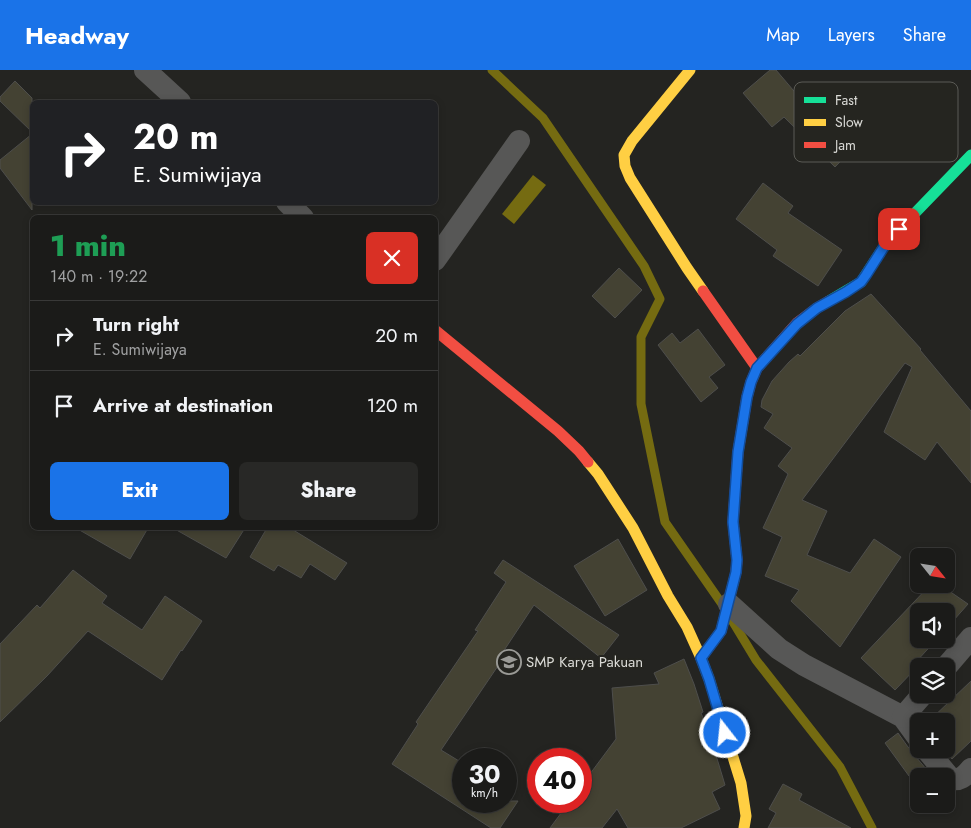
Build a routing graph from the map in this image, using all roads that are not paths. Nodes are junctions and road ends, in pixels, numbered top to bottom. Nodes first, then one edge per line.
1 (146, 70) edge
2 (690, 70) edge
3 (178, 100) edge
4 (519, 141) dead end
5 (971, 155) edge
6 (289, 205) edge
7 (299, 215) edge
8 (438, 256) edge
9 (438, 332) edge
10 (757, 368) junction
11 (728, 607) junction
12 (971, 638) edge
13 (701, 658) junction
14 (953, 658) edge
15 (916, 703) edge
16 (903, 718) junction
17 (910, 727) edge
18 (933, 758) edge
19 (971, 769) edge
20 (744, 828) edge

1 - 3 street
2 - 10 street
4 - 8 street
5 - 10 street
6 - 7 street
9 - 13 street
10 - 11 street
11 - 13 street
11 - 16 street
12 - 14 street
13 - 20 street
15 - 16 street
16 - 17 street
18 - 19 street

